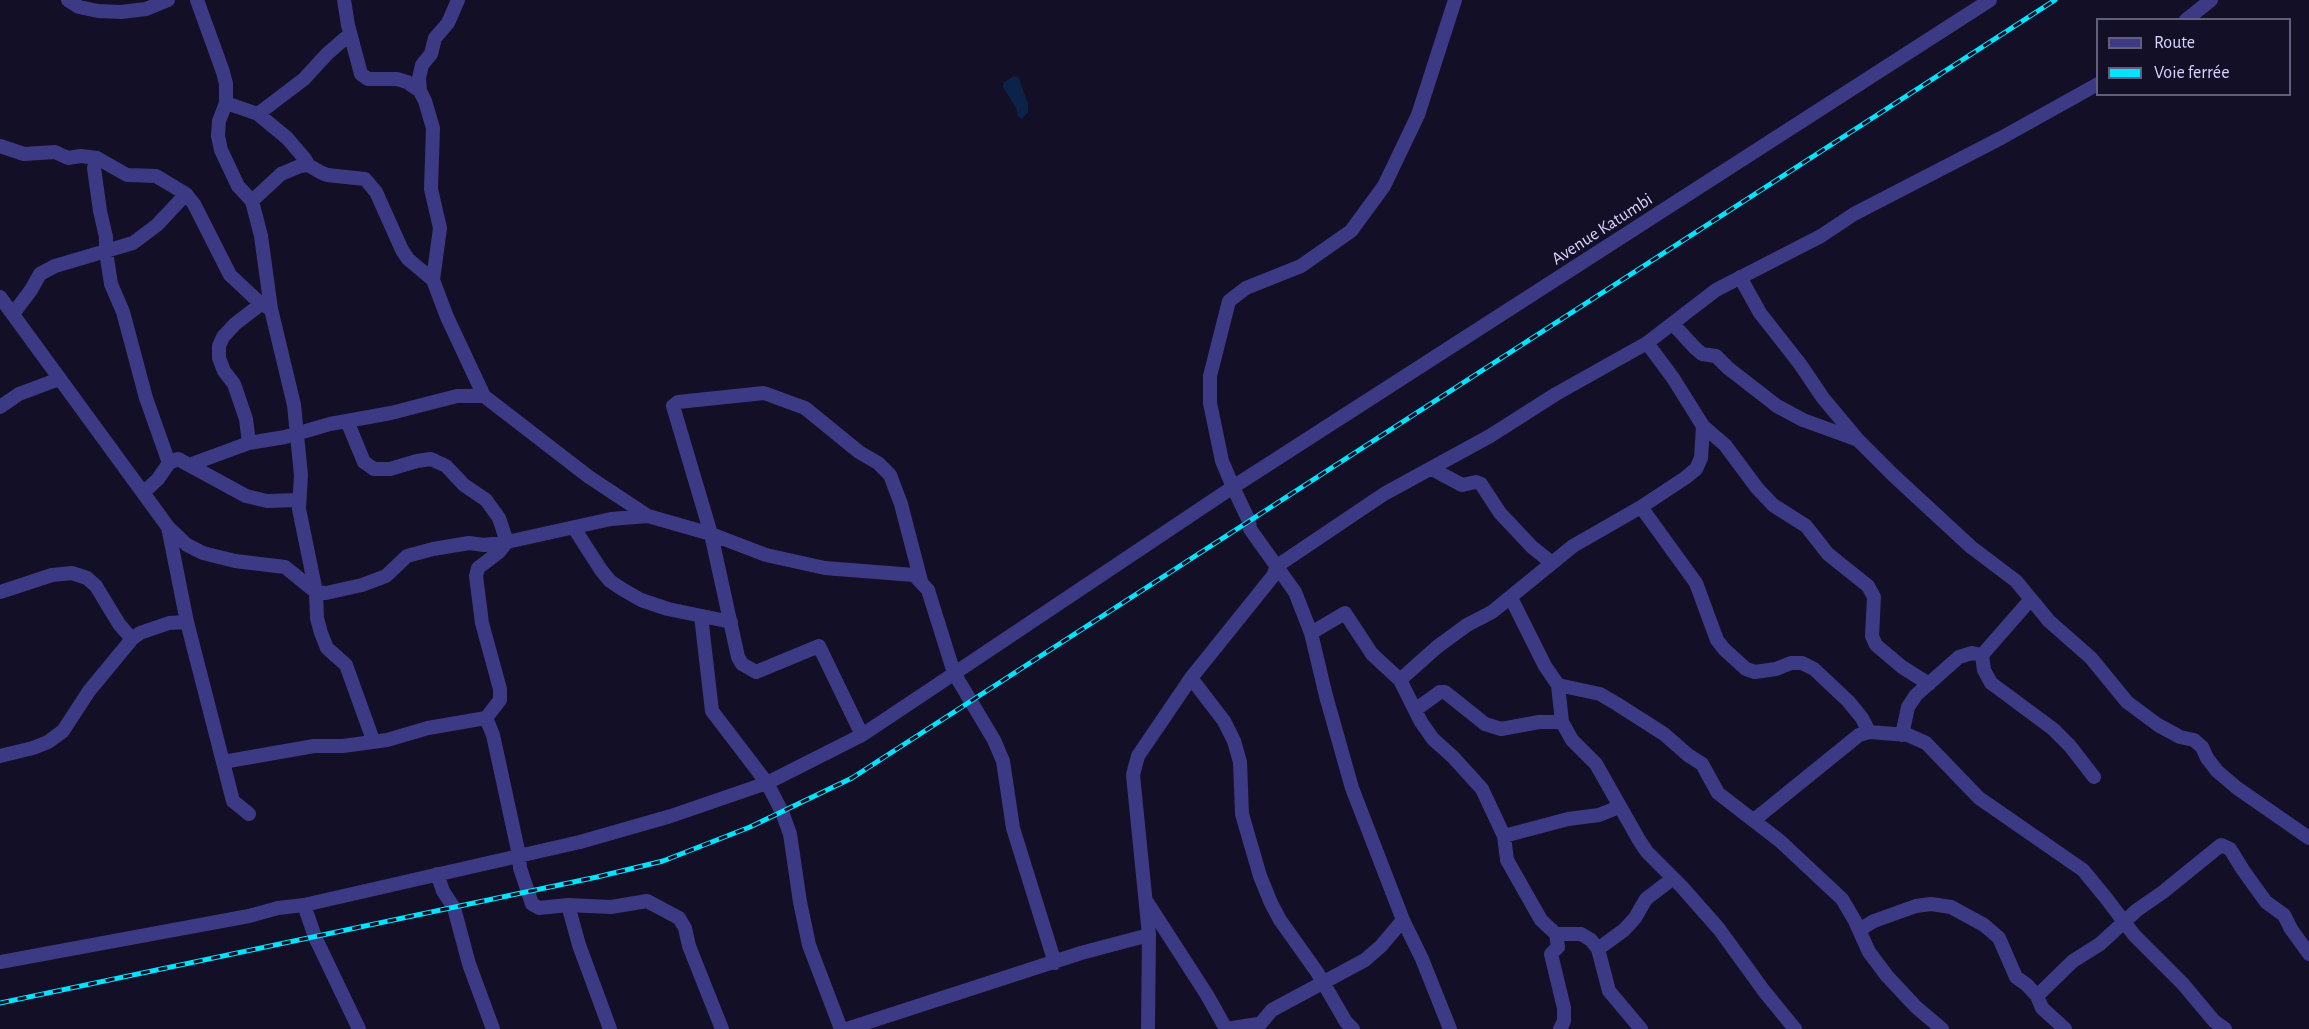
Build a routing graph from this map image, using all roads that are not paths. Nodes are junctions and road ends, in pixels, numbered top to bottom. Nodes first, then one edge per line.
1 (68, 0) edge
2 (168, 0) edge
3 (197, 0) edge
4 (344, 0) edge
5 (458, 0) edge
6 (1455, 0) edge
7 (1989, 0) edge
8 (2211, 0) edge
9 (2188, 18) edge
10 (351, 34) junction
11 (2096, 85) edge
12 (420, 91) junction
13 (226, 103) junction
14 (258, 114) junction
15 (0, 146) edge
16 (97, 158) junction
17 (308, 165) junction
18 (186, 194) junction
19 (252, 201) junction
20 (106, 252) junction
21 (1740, 277) junction
22 (433, 280) junction
23 (0, 297) edge
24 (266, 306) junction
25 (13, 314) junction
26 (1673, 324) junction
27 (1647, 343) junction
28 (59, 379) junction
29 (484, 396) junction
30 (0, 407) edge
31 (347, 421) junction
32 (1703, 426) junction
33 (297, 434) junction
34 (1858, 440) junction
35 (249, 443) junction
36 (178, 462) junction
37 (1432, 469) junction
38 (1233, 487) junction
39 (144, 493) junction
40 (299, 500) junction
41 (1641, 507) junction
42 (648, 516) junction
43 (168, 527) junction
44 (574, 528) junction
45 (711, 534) junction
46 (507, 542) junction
47 (1552, 563) junction
48 (1276, 566) junction
49 (921, 581) junction
50 (0, 592) edge
51 (316, 592) junction
52 (1511, 598) junction
53 (2031, 598) junction
54 (701, 616) junction
55 (187, 622) junction
56 (731, 622) junction
57 (1311, 633) junction
58 (132, 639) junction
59 (1982, 655) junction
60 (954, 673) junction
61 (1191, 678) junction
62 (1400, 680) junction
63 (1929, 684) junction
64 (1557, 685) junction
65 (1415, 710) junction
66 (486, 718) junction
67 (1562, 722) junction
68 (1869, 732) junction
69 (862, 735) junction
70 (1902, 735) junction
71 (373, 740) junction
72 (0, 756) edge
73 (223, 762) junction
74 (2094, 777) dead end
75 (767, 783) junction
76 (1619, 807) junction
77 (249, 814) dead end
78 (1754, 820) junction
79 (1504, 836) junction
80 (2309, 838) edge
81 (519, 855) junction
82 (437, 874) junction
83 (1672, 879) junction
84 (1146, 900) junction
85 (304, 905) junction
86 (568, 906) junction
87 (1403, 920) junction
88 (2124, 923) junction
89 (1859, 930) junction
90 (1556, 934) junction
91 (1149, 935) junction
92 (1598, 949) junction
93 (2309, 954) edge
94 (0, 962) edge
95 (1055, 963) junction
96 (1323, 982) junction
97 (2037, 996) junction
98 (1257, 1027) edge
99 (2061, 1028) edge
100 (359, 1029) edge
101 (493, 1029) edge
102 (610, 1029) edge
103 (722, 1029) edge
104 (841, 1029) edge
105 (849, 1029) edge
106 (1148, 1029) edge
107 (1226, 1029) edge
108 (1353, 1029) edge
109 (1450, 1029) edge
110 (1560, 1029) edge
111 (1641, 1029) edge
112 (1795, 1029) edge
113 (1942, 1029) edge
114 (2225, 1029) edge

1 - 2 street
3 - 13 street
4 - 10 street
5 - 12 street
6 - 38 street
7 - 38 street, Avenue Katumbi
8 - 9 street
10 - 12 street
10 - 14 street
11 - 21 street
12 - 22 street
13 - 14 street
13 - 19 street
14 - 17 street
15 - 16 street
16 - 18 street
16 - 20 street
17 - 19 street
17 - 22 street
18 - 20 street
18 - 24 street
19 - 24 street
20 - 25 street
20 - 36 street
21 - 26 street
21 - 34 street
22 - 29 street
23 - 25 street
24 - 33 street
24 - 35 street
25 - 28 street
26 - 27 street
26 - 34 street
27 - 32 street
27 - 37 street
28 - 30 street
28 - 39 street
29 - 31 street
29 - 42 street
31 - 33 street
31 - 46 street
32 - 41 street
32 - 63 street
33 - 35 street
33 - 40 street
34 - 53 street
35 - 36 street
36 - 39 street
36 - 40 street
37 - 47 street
37 - 48 street
38 - 48 street
38 - 60 street, Avenue Katumbi
39 - 43 street
40 - 51 street
41 - 47 street
41 - 68 street
42 - 44 street
42 - 45 street
43 - 51 street
43 - 55 street
44 - 46 street
44 - 54 street
45 - 49 street
45 - 49 street
45 - 56 street
46 - 51 street
46 - 66 street
47 - 52 street
48 - 57 street
48 - 61 street
49 - 60 street
50 - 58 street
51 - 71 street
52 - 62 street
52 - 64 street
53 - 59 street
53 - 80 street
54 - 56 street
54 - 75 street
55 - 58 street
55 - 73 street
56 - 69 street
57 - 62 street
57 - 87 street
58 - 72 street
59 - 63 street
59 - 74 street
60 - 69 street, Avenue Katumbi
60 - 95 street
61 - 84 street
61 - 96 street
62 - 65 street
63 - 70 street
64 - 67 street
64 - 78 street
65 - 67 street
65 - 79 street
66 - 71 street
66 - 81 street
67 - 76 street
68 - 70 street
68 - 78 street
69 - 75 street, Avenue Katumbi
70 - 88 street
71 - 73 street
73 - 77 street
75 - 81 street, Avenue Katumbi
75 - 104 street
76 - 79 street
76 - 83 street
78 - 89 street
79 - 90 street
81 - 82 street, Avenue Katumbi
81 - 86 street
82 - 85 street, Avenue Katumbi
82 - 101 street
83 - 92 street
83 - 112 street
84 - 91 street
84 - 107 street
85 - 94 street, Avenue Katumbi
85 - 100 street
86 - 102 street
86 - 103 street
87 - 96 street
87 - 109 street
88 - 93 street
88 - 97 street
88 - 114 street
89 - 97 street
89 - 113 street
90 - 92 street
90 - 110 street
91 - 95 street
91 - 106 street
92 - 111 street
95 - 105 street
96 - 98 street
96 - 108 street
97 - 99 street
98 - 107 street

